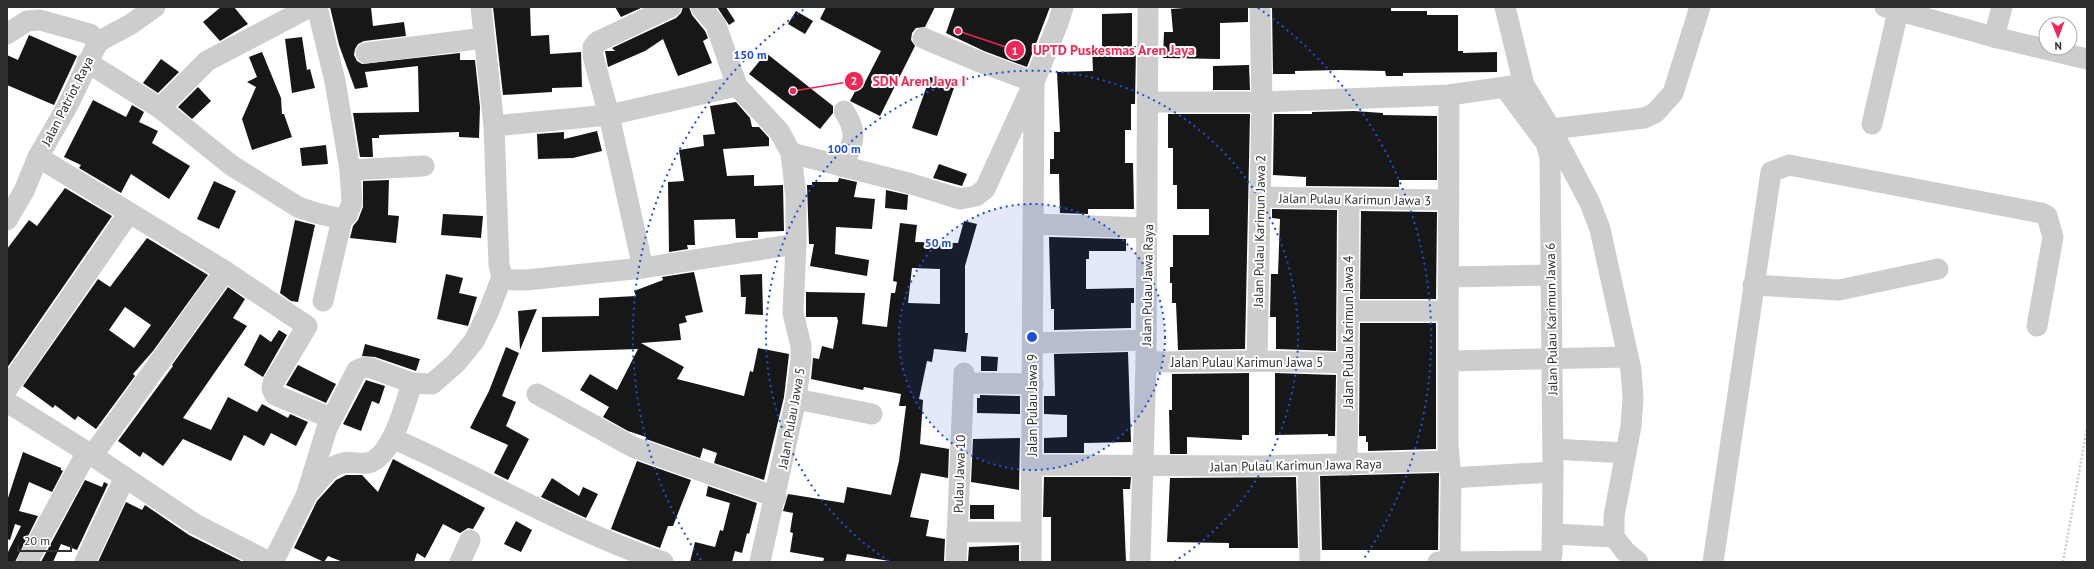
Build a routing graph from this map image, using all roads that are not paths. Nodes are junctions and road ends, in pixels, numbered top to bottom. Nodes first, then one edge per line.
1 (155, 7) edge
2 (310, 7) edge
3 (317, 7) edge
4 (481, 7) edge
5 (671, 7) edge
6 (701, 7) edge
7 (1063, 7) edge
8 (1148, 7) edge
9 (1260, 7) edge
10 (1505, 7) edge
11 (1700, 7) edge
12 (2002, 7) edge
13 (1894, 8) edge
14 (23, 14) edge
15 (7, 34) edge
16 (1994, 37) junction
17 (484, 38) junction
18 (923, 38) dead end
19 (98, 42) junction
20 (366, 53) dead end
21 (2087, 59) edge
22 (87, 62) junction
23 (1034, 82) junction
24 (737, 86) junction
25 (1514, 86) junction
26 (1449, 95) junction
27 (1148, 102) junction
28 (1262, 102) junction
29 (160, 108) junction
30 (844, 111) dead end
31 (609, 114) junction
32 (1872, 124) dead end
33 (494, 126) junction
34 (1551, 129) junction
35 (791, 153) junction
36 (38, 157) junction
37 (424, 166) dead end
38 (843, 166) junction
39 (350, 170) junction
40 (1260, 198) junction
41 (1349, 199) junction
42 (1449, 200) junction
43 (129, 213) junction
44 (342, 219) junction
45 (7, 220) edge
46 (1033, 224) junction
47 (1147, 228) junction
48 (796, 244) junction
49 (643, 268) junction
50 (1938, 269) dead end
51 (225, 270) junction
52 (1550, 275) junction
53 (502, 277) junction
54 (1449, 277) junction
55 (1753, 285) junction
56 (323, 301) dead end
57 (1348, 312) junction
58 (1448, 312) junction
59 (2037, 326) dead end
60 (1146, 340) junction
61 (1033, 343) junction
62 (1628, 357) junction
63 (1551, 359) junction
64 (1257, 361) junction
65 (1448, 361) junction
66 (1146, 362) junction
67 (1348, 363) junction
68 (412, 383) junction
69 (1033, 384) junction
70 (7, 389) edge
71 (537, 394) dead end
72 (796, 399) junction
73 (7, 402) edge
74 (872, 414) dead end
75 (332, 418) junction
76 (392, 438) junction
77 (1553, 449) junction
78 (1626, 453) junction
79 (90, 454) junction
80 (1032, 465) junction
81 (1347, 465) junction
82 (1308, 466) junction
83 (1144, 467) junction
84 (1450, 469) junction
85 (1553, 472) junction
86 (126, 477) junction
87 (306, 496) junction
88 (776, 497) junction
89 (957, 532) junction
90 (1031, 532) junction
91 (1553, 534) junction
92 (1614, 537) junction
93 (470, 540) dead end
94 (27, 562) edge
95 (85, 562) edge
96 (269, 562) edge
97 (273, 562) edge
98 (460, 562) edge
99 (663, 562) edge
100 (760, 562) edge
101 (956, 562) edge
102 (1031, 562) edge
103 (1140, 562) edge
104 (1306, 562) edge
105 (1310, 562) edge
106 (1319, 562) edge
107 (1438, 562) edge
108 (1450, 562) edge
109 (1638, 562) edge
110 (1713, 562) edge

1 - 19 street, Jalan Patriot Raya
2 - 29 street
3 - 39 street
4 - 17 street
5 - 31 street
6 - 24 street
7 - 23 street
8 - 27 street, Jalan Pulau Jawa Raya
9 - 28 street, Jalan Pulau Karimun Jawa 2
10 - 25 street
11 - 34 street
12 - 16 street
13 - 16 street
13 - 32 street
14 - 15 street
14 - 19 street
16 - 21 street
17 - 20 street
17 - 33 street
18 - 23 street
19 - 22 street, Jalan Patriot Raya
22 - 29 street
22 - 36 street, Jalan Patriot Raya
23 - 38 street
23 - 46 street, Jalan Pulau Jawa 9
24 - 31 street
24 - 35 street
25 - 26 street
25 - 34 street
25 - 52 street, Jalan Pulau Karimun Jawa 6
26 - 28 street
26 - 42 street
27 - 28 street
27 - 47 street, Jalan Pulau Jawa Raya
28 - 40 street, Jalan Pulau Karimun Jawa 2
29 - 44 street
30 - 38 street
31 - 33 street
31 - 49 street
33 - 53 street
34 - 62 street
35 - 38 street
35 - 48 street, Jalan Pulau Jawa 5
36 - 43 street
36 - 45 street, Jalan Patriot Raya
37 - 39 street
39 - 44 street
40 - 41 street, Jalan Pulau Karimun Jawa 3
40 - 64 street, Jalan Pulau Karimun Jawa 2
41 - 42 street, Jalan Pulau Karimun Jawa 3
41 - 57 street, Jalan Pulau Karimun Jawa 4
42 - 54 street
43 - 51 street
43 - 70 street
44 - 56 street
46 - 47 street
46 - 61 street, Jalan Pulau Jawa 9
47 - 60 street, Jalan Pulau Jawa Raya
48 - 49 street
48 - 72 street, Jalan Pulau Jawa 5
49 - 53 street
50 - 55 street
51 - 75 street
51 - 79 street
52 - 54 street
52 - 63 street, Jalan Pulau Karimun Jawa 6
53 - 68 street
54 - 58 street
55 - 59 street
55 - 110 street
57 - 58 street
57 - 67 street, Jalan Pulau Karimun Jawa 4
58 - 65 street
60 - 61 street
60 - 66 street, Jalan Pulau Jawa Raya
61 - 69 street, Jalan Pulau Jawa 9
62 - 63 street
62 - 78 street
63 - 65 street
63 - 77 street, Jalan Pulau Karimun Jawa 6
64 - 66 street, Jalan Pulau Karimun Jawa 5
64 - 67 street, Jalan Pulau Karimun Jawa 5
65 - 84 street
66 - 83 street, Jalan Pulau Jawa Raya
67 - 81 street, Jalan Pulau Karimun Jawa 4
68 - 75 street
68 - 76 street
69 - 80 street, Jalan Pulau Jawa 9
69 - 89 street, Pulau Jawa 10
71 - 88 street
72 - 74 street
72 - 88 street, Jalan Pulau Jawa 5
73 - 79 street
75 - 87 street
76 - 87 street
76 - 99 street
77 - 78 street
77 - 85 street, Jalan Pulau Karimun Jawa 6
78 - 92 street
79 - 86 street
79 - 94 street
80 - 83 street, Jalan Pulau Karimun Jawa Raya
80 - 90 street, Jalan Pulau Jawa 9
81 - 82 street, Jalan Pulau Karimun Jawa Raya
81 - 84 street, Jalan Pulau Karimun Jawa Raya
82 - 83 street, Jalan Pulau Karimun Jawa Raya
82 - 105 street
83 - 103 street, Jalan Pulau Jawa Raya
84 - 85 street, Jalan Pulau Karimun Jawa Raya
84 - 108 street
85 - 91 street, Jalan Pulau Karimun Jawa 6
86 - 95 street
86 - 96 street
87 - 97 street
88 - 100 street, Jalan Pulau Jawa 5
89 - 90 street
89 - 101 street, Pulau Jawa 10
90 - 102 street, Jalan Pulau Jawa 9
91 - 92 street
91 - 108 street, Jalan Pulau Karimun Jawa 6
92 - 109 street
93 - 98 street
104 - 105 street
105 - 106 street
107 - 108 street

